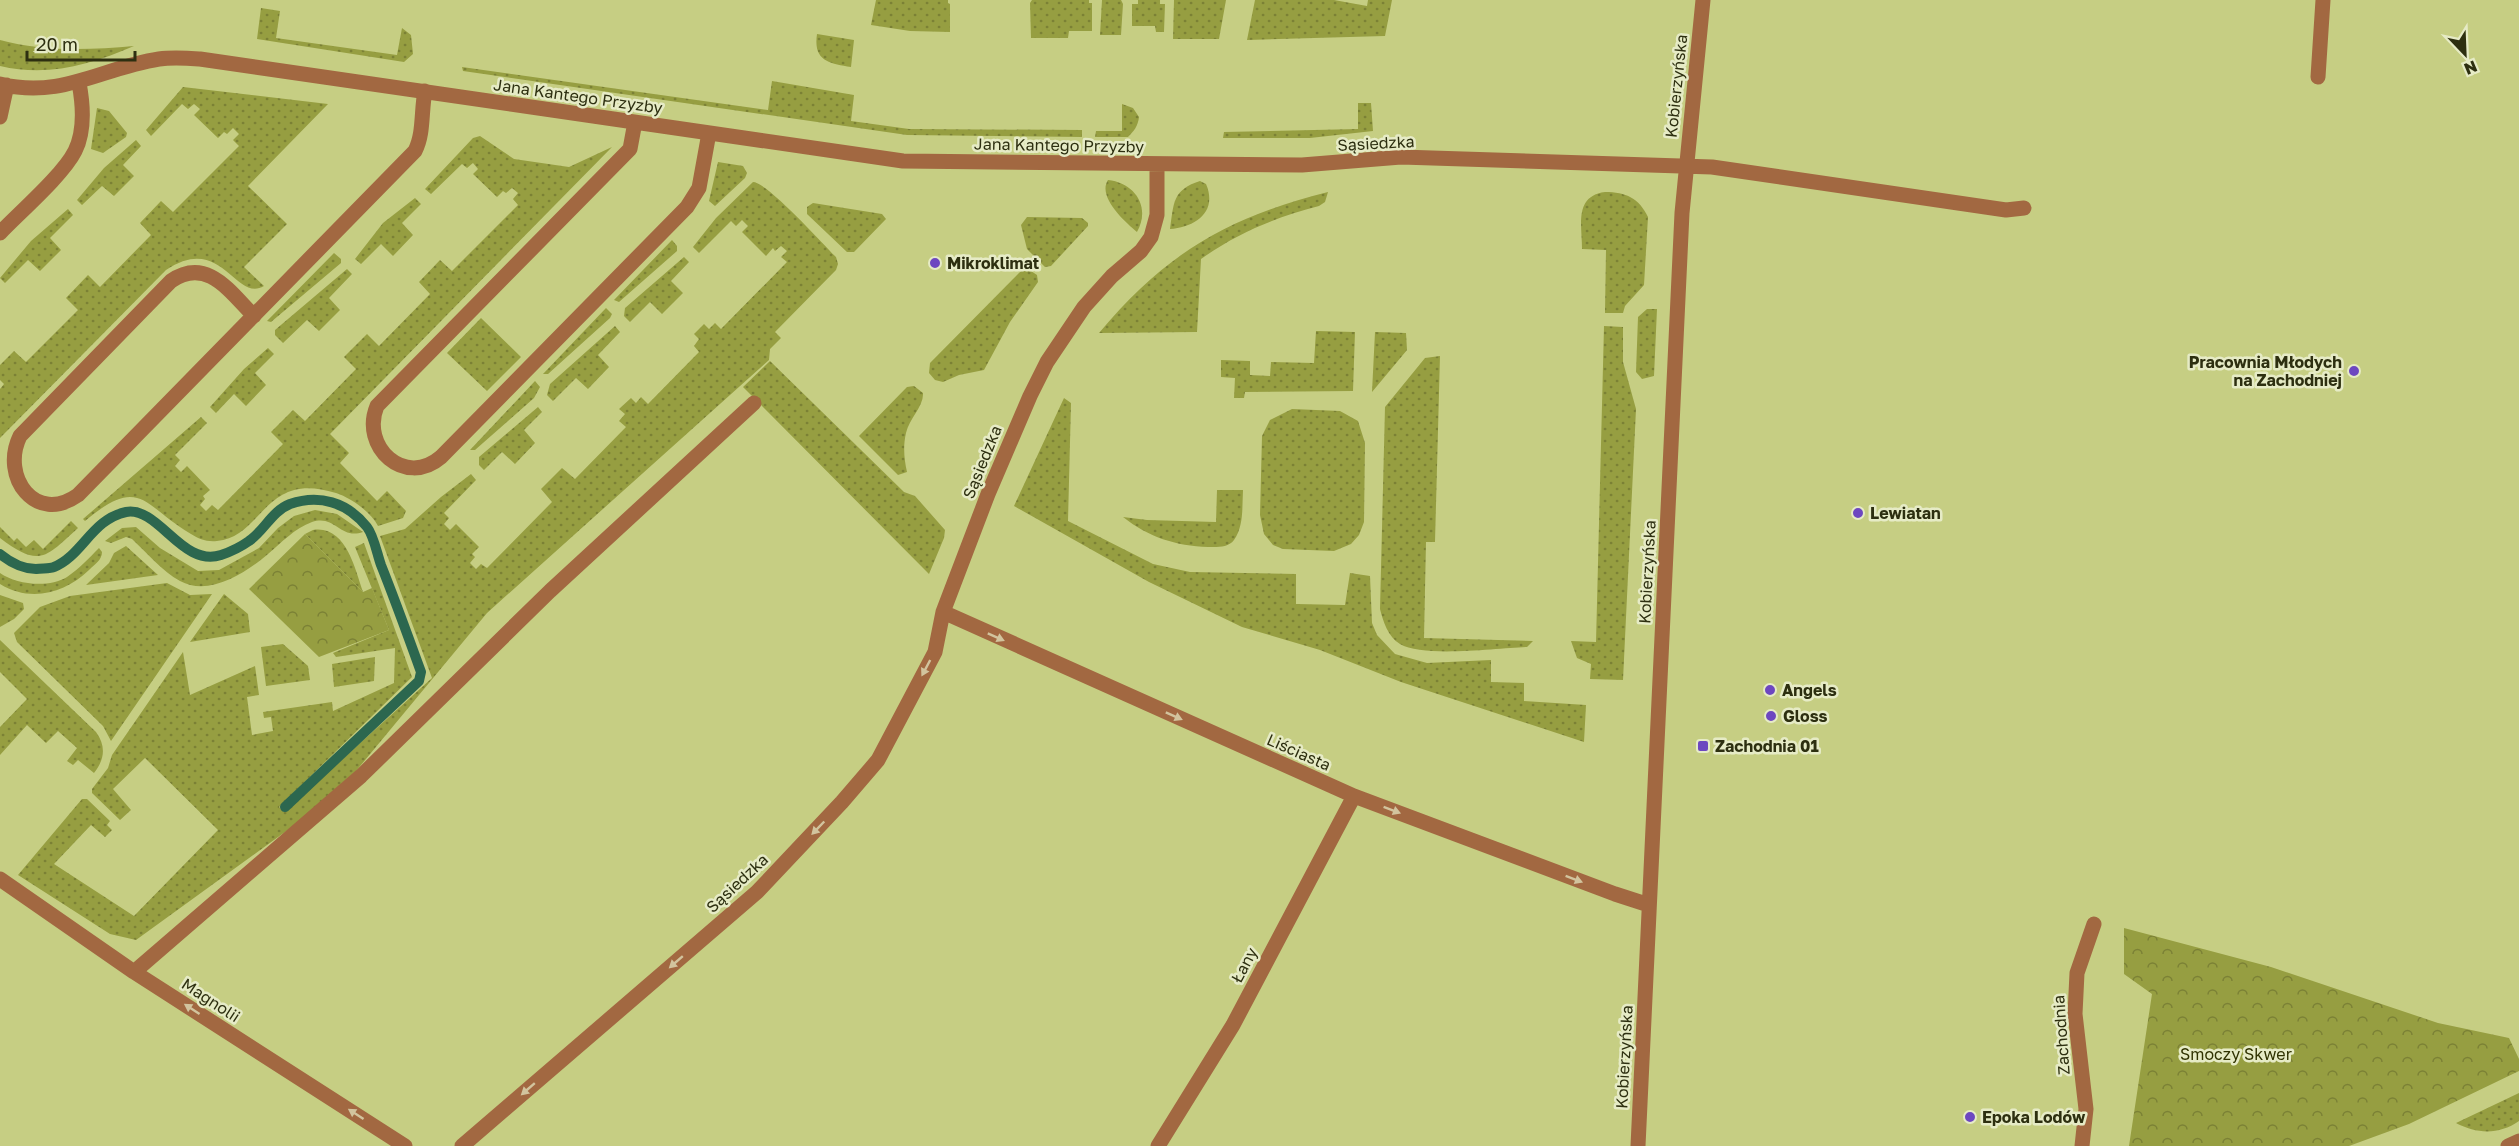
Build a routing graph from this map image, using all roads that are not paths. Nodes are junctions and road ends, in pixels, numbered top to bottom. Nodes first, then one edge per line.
1 (1703, 0) edge
2 (2323, 0) edge
3 (2318, 77) dead end
4 (79, 83) junction
5 (4, 85) edge
6 (425, 91) junction
7 (0, 117) edge
8 (635, 122) junction
9 (709, 133) junction
10 (1156, 164) junction
11 (1686, 166) junction
12 (2024, 208) dead end
13 (0, 233) edge
14 (254, 316) junction
15 (754, 403) dead end
16 (943, 612) junction
17 (1354, 796) junction
18 (0, 879) edge
19 (1649, 904) junction
20 (2094, 924) dead end
21 (134, 972) junction
22 (2519, 1141) edge
23 (405, 1146) edge
24 (462, 1146) edge
25 (1158, 1146) edge
26 (1638, 1146) edge
27 (2082, 1146) edge
28 (2508, 1146) edge

1 - 11 street, Kobierzyńska
2 - 3 street
4 - 5 street, Jana Kantego Przyzby
4 - 6 street, Jana Kantego Przyzby
4 - 13 street
5 - 7 street
6 - 8 street, Jana Kantego Przyzby
6 - 14 street
8 - 9 street, Jana Kantego Przyzby
8 - 9 street
9 - 10 street, Jana Kantego Przyzby
10 - 11 street, Sąsiedzka
10 - 16 street, Sąsiedzka
11 - 12 street, Sąsiedzka
11 - 19 street, Kobierzyńska
14 - 14 street
15 - 21 street
16 -> 17 street, Liściasta
16 -> 24 street, Sąsiedzka
17 -> 19 street, Liściasta
17 - 25 street, Łany
18 - 21 street, Magnolii
19 - 26 street, Kobierzyńska
20 - 27 street, Zachodnia
23 -> 21 street, Magnolii
22 - 28 street

